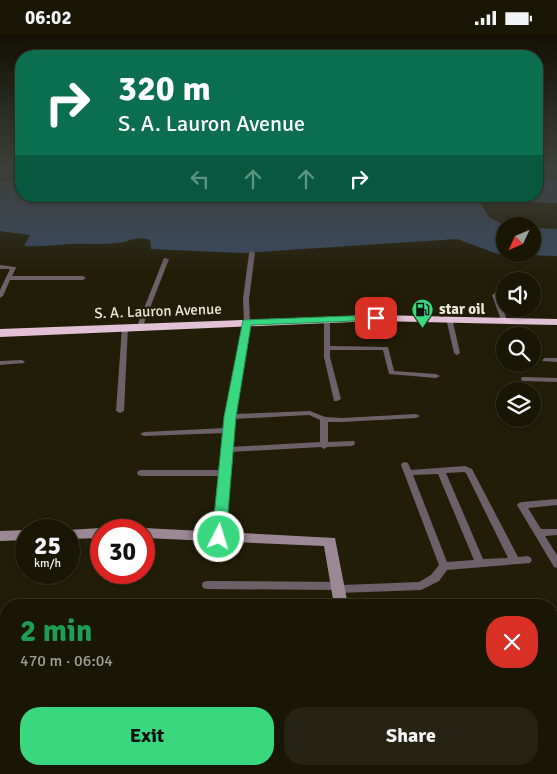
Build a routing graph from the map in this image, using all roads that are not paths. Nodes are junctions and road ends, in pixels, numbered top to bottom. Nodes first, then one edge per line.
1 (252, 253) dead end
2 (166, 259) dead end
3 (0, 267) edge
4 (8, 278) junction
5 (83, 278) dead end
6 (0, 296) edge
7 (503, 317) edge
8 (327, 319) junction
9 (449, 319) junction
10 (504, 320) junction
11 (247, 322) junction
12 (557, 322) edge
13 (140, 326) junction
14 (125, 327) junction
15 (0, 333) edge
16 (329, 348) junction
17 (457, 353) dead end
18 (545, 360) dead end
19 (557, 360) edge
20 (22, 362) dead end
21 (0, 363) edge
22 (436, 376) dead end
23 (525, 379) dead end
24 (557, 380) edge
25 (337, 399) dead end
26 (120, 411) dead end
27 (416, 416) dead end
28 (230, 417) junction
29 (324, 419) junction
30 (229, 430) junction
31 (144, 434) dead end
32 (351, 443) dead end
33 (324, 445) junction
34 (227, 450) junction
35 (441, 471) junction
36 (141, 473) dead end
37 (225, 473) junction
38 (557, 502) edge
39 (557, 532) edge
40 (539, 533) junction
41 (155, 534) edge
42 (0, 535) edge
43 (15, 535) edge
44 (219, 537) junction
45 (527, 560) dead end
46 (515, 561) junction
47 (556, 561) edge
48 (480, 563) junction
49 (444, 565) junction
50 (207, 585) dead end
51 (339, 588) junction
52 (340, 599) edge

1 - 11 street
2 - 13 street
3 - 4 street
4 - 5 street
4 - 6 street
7 - 10 street
8 - 9 highway, S. A. Lauron Avenue
8 - 11 highway, S. A. Lauron Avenue
8 - 16 street
9 - 10 highway, S. A. Lauron Avenue
9 - 17 street
10 - 12 highway, S. A. Lauron Avenue
11 - 13 highway, S. A. Lauron Avenue
11 - 28 street
13 - 14 highway, S. A. Lauron Avenue
14 - 15 highway, S. A. Lauron Avenue
14 - 26 street
16 - 22 street
16 - 25 street
18 - 19 street
20 - 21 street
23 - 24 street
27 - 29 street
28 - 29 street
28 - 30 street
29 - 33 street
30 - 31 street
30 - 34 street
32 - 33 street
33 - 34 street
34 - 37 street
35 - 46 street
35 - 48 street
35 - 49 street
36 - 37 street
37 - 44 street
38 - 40 street
39 - 40 street
40 - 47 street
41 - 44 street
42 - 43 street
44 - 51 street
45 - 46 street
46 - 48 street
48 - 49 street
49 - 51 street
50 - 51 street
51 - 52 street

